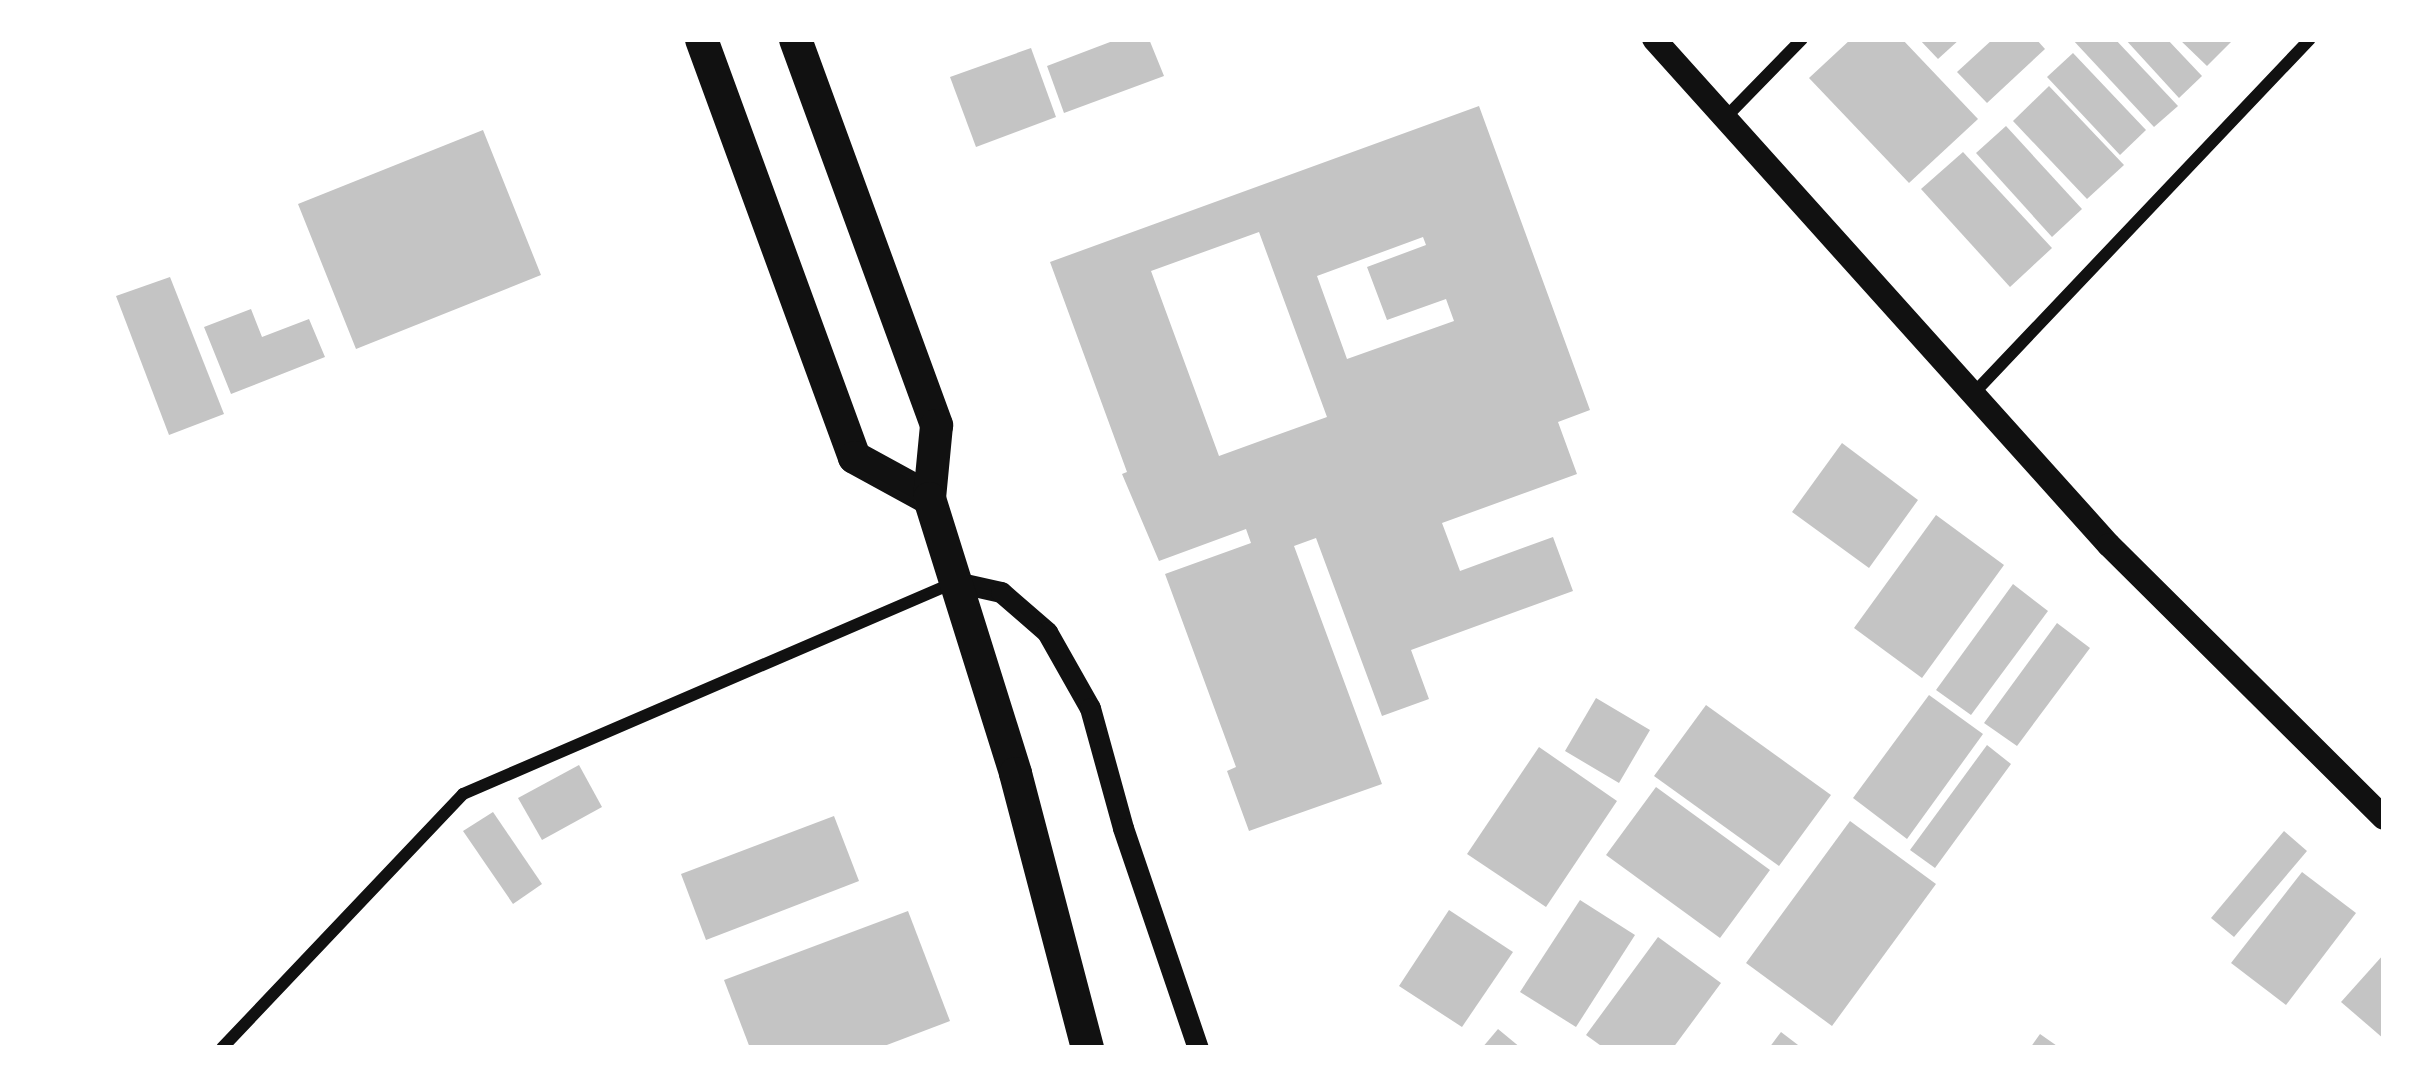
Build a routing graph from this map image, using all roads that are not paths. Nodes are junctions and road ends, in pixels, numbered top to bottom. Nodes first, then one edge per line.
1 (700, 39) edge
2 (795, 39) edge
3 (1654, 39) edge
4 (1802, 39) edge
5 (2310, 39) edge
6 (1725, 118) junction
7 (1974, 393) junction
8 (929, 497) junction
9 (956, 582) junction
10 (2384, 818) edge
11 (222, 1048) edge
12 (1087, 1048) edge
13 (1198, 1048) edge

1 - 8 highway
2 - 8 highway
3 - 6 main road
4 - 6 street
5 - 7 street
6 - 7 main road
7 - 10 main road
8 - 9 highway
9 - 11 street
9 - 12 highway
9 - 13 street

